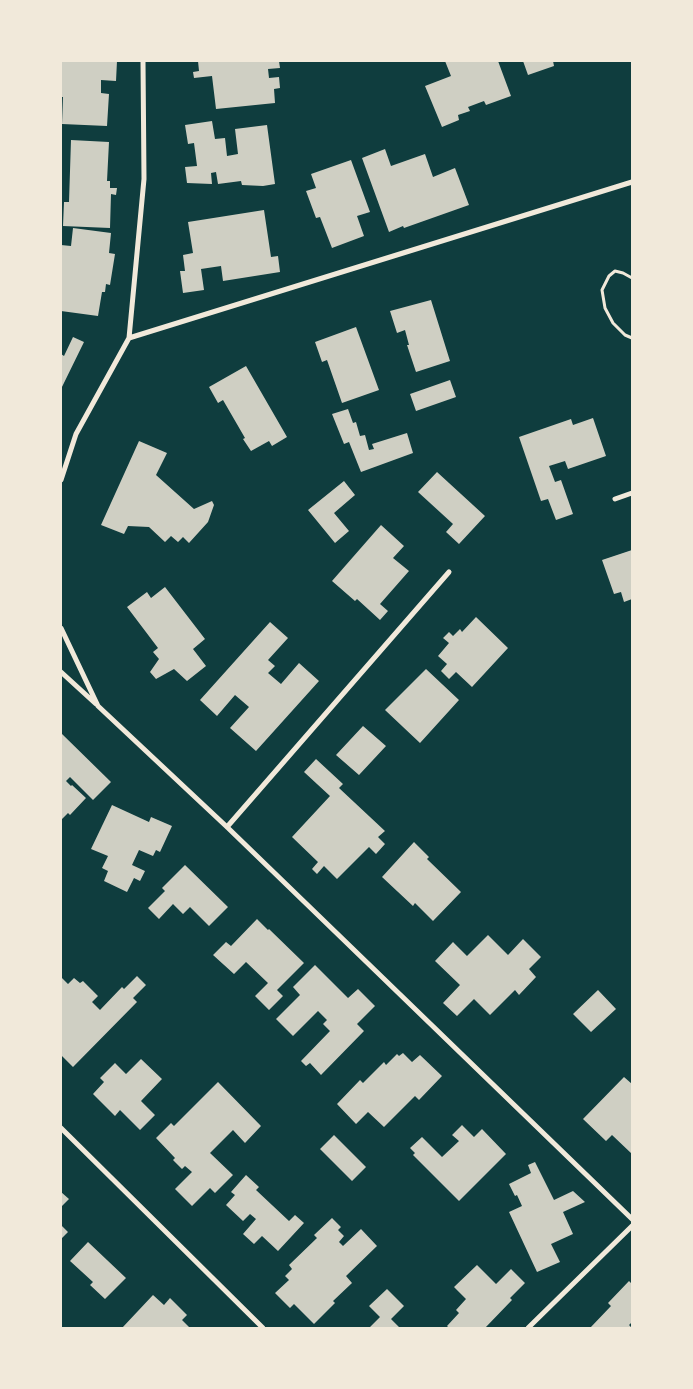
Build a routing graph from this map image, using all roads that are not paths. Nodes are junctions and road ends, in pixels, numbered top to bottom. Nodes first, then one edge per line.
1 (143, 61) edge
2 (632, 182) edge
3 (129, 338) junction
4 (61, 480) edge
5 (632, 493) edge
6 (615, 499) dead end
7 (449, 572) dead end
8 (61, 628) edge
9 (61, 672) edge
10 (98, 706) junction
11 (227, 827) junction
12 (61, 1128) edge
13 (632, 1219) edge
14 (632, 1226) edge
15 (263, 1328) edge
16 (528, 1328) edge

1 - 3 street
2 - 3 street
3 - 4 street
5 - 6 street
7 - 11 street
8 - 10 street
9 - 10 street
10 - 11 street
11 - 13 street
12 - 15 street
14 - 16 street

